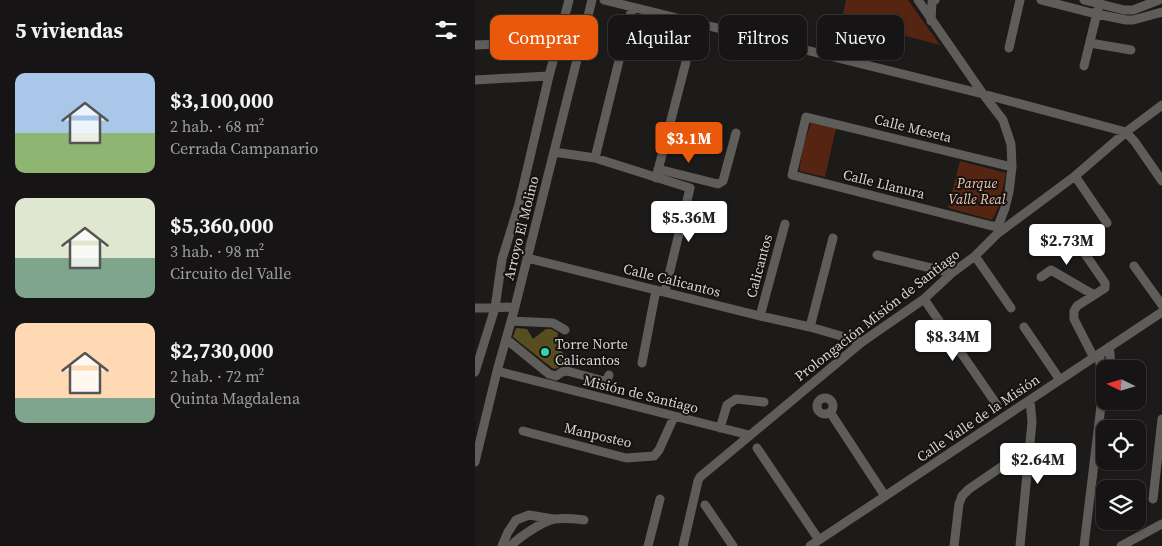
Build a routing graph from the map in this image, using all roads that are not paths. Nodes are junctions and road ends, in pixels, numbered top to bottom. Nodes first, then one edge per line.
1 (569, 0) edge
2 (592, 0) edge
3 (605, 0) edge
4 (917, 0) edge
5 (935, 0) edge
6 (1020, 0) edge
7 (1041, 0) edge
8 (1084, 0) edge
9 (1159, 0) edge
10 (1099, 4) junction
11 (632, 8) junction
12 (1162, 12) edge
13 (1097, 14) junction
14 (565, 15) edge
15 (660, 15) edge
16 (931, 21) junction
17 (709, 27) edge
18 (1090, 42) junction
19 (490, 44) edge
20 (475, 45) edge
21 (1009, 48) dead end
22 (1131, 50) dead end
23 (553, 60) edge
24 (687, 60) edge
25 (1084, 66) dead end
26 (549, 76) junction
27 (475, 80) edge
28 (983, 94) junction
29 (1162, 105) edge
30 (1126, 132) junction
31 (736, 134) dead end
32 (554, 152) junction
33 (595, 158) junction
34 (1012, 168) junction
35 (657, 173) junction
36 (792, 175) joint
37 (1075, 176) junction
38 (1162, 181) edge
39 (1107, 223) dead end
40 (785, 224) dead end
41 (997, 230) junction
42 (833, 238) dead end
43 (1083, 250) dead end
44 (877, 255) dead end
45 (975, 256) junction
46 (527, 258) junction
47 (1134, 266) dead end
48 (952, 273) junction
49 (1041, 277) dead end
50 (661, 291) junction
51 (1094, 296) junction
52 (924, 299) junction
53 (1162, 305) edge
54 (475, 308) edge
55 (495, 308) junction
56 (515, 308) junction
57 (1011, 308) dead end
58 (1162, 312) edge
59 (760, 316) junction
60 (511, 321) junction
61 (810, 327) junction
62 (1024, 327) dead end
63 (565, 330) dead end
64 (506, 338) junction
65 (862, 342) junction
66 (1109, 347) junction
67 (1097, 355) junction
68 (477, 358) edge
69 (1098, 360) edge
70 (1111, 360) edge
71 (643, 363) dead end
72 (497, 371) junction
73 (475, 372) edge
74 (609, 375) dead end
75 (1060, 380) junction
76 (1032, 398) junction
77 (764, 402) dead end
78 (997, 405) dead end
79 (1101, 410) edge
80 (830, 412) dead end
81 (674, 417) junction
82 (1162, 421) edge
83 (720, 428) junction
84 (523, 431) dead end
85 (1161, 433) edge
86 (749, 436) junction
87 (757, 448) dead end
88 (1029, 448) junction
89 (475, 462) edge
90 (885, 496) junction
91 (660, 499) dead end
92 (1153, 499) dead end
93 (705, 505) dead end
94 (554, 519) junction
95 (584, 520) dead end
96 (1162, 524) edge
97 (819, 540) junction
98 (502, 546) edge
99 (511, 546) edge
100 (648, 546) edge
101 (683, 546) edge
102 (733, 546) edge
103 (810, 546) edge
104 (954, 546) edge
105 (1020, 546) edge
106 (1084, 546) edge
107 (1121, 546) edge

1 - 14 street
2 - 32 street, Arroyo El Molino
3 - 11 street
4 - 16 street
5 - 16 street
6 - 21 street
7 - 13 street
8 - 10 street
9 - 10 street
10 - 13 street
11 - 15 street
11 - 33 street
12 - 13 street
13 - 18 street
16 - 28 street
17 - 28 street
18 - 22 street
18 - 25 street
19 - 20 street
23 - 26 street
24 - 35 street
26 - 27 street
26 - 55 street
28 - 30 street
28 - 34 street
29 - 30 street, Prolongación Misión de Santiago
30 - 37 street, Prolongación Misión de Santiago
30 - 38 street
31 - 35 street
32 - 33 street
32 - 46 street, Arroyo El Molino
33 - 35 street
34 - 36 street, Calle Meseta
34 - 41 street
35 - 50 street
36 - 41 street, Calle Llanura
37 - 39 street
37 - 41 street, Prolongación Misión de Santiago
40 - 59 street, Calicantos
41 - 45 street, Prolongación Misión de Santiago
42 - 61 street
43 - 51 street
44 - 48 street
45 - 48 street, Prolongación Misión de Santiago
45 - 57 street
46 - 50 street, Calle Calicantos
46 - 56 street, Arroyo El Molino
47 - 53 street
48 - 52 street, Prolongación Misión de Santiago
49 - 51 street
50 - 59 street, Calle Calicantos
50 - 71 street
51 - 67 street
52 - 65 street, Prolongación Misión de Santiago
52 - 78 street
54 - 55 street
55 - 56 street
55 - 68 street
56 - 60 street, Arroyo El Molino
58 - 66 street, Calle Valle de la Misión
59 - 61 street, Calle Calicantos
60 - 63 street
60 - 64 street, Arroyo El Molino
61 - 65 street, Calle Calicantos
62 - 75 street
64 - 72 street, Arroyo El Molino
64 - 74 street
65 - 86 street, Prolongación Misión de Santiago
66 - 67 street, Calle Valle de la Misión
66 - 70 street
67 - 69 street
67 - 75 street, Calle Valle de la Misión
68 - 73 street
72 - 81 street, Misión de Santiago
72 - 89 street, Arroyo El Molino
75 - 76 street, Calle Valle de la Misión
76 - 88 street
76 - 90 street, Calle Valle de la Misión
77 - 83 street
79 - 106 street
80 - 90 street
81 - 83 street, Misión de Santiago
81 - 84 street, Manposteo
82 - 85 street
83 - 86 street, Misión de Santiago
85 - 92 street
86 - 101 street, Prolongación Misión de Santiago
87 - 97 street
88 - 104 street
88 - 105 street
90 - 97 street, Calle Valle de la Misión
91 - 100 street
93 - 102 street
94 - 95 street
94 - 98 street
94 - 99 street
96 - 107 street
97 - 103 street, Calle Valle de la Misión

